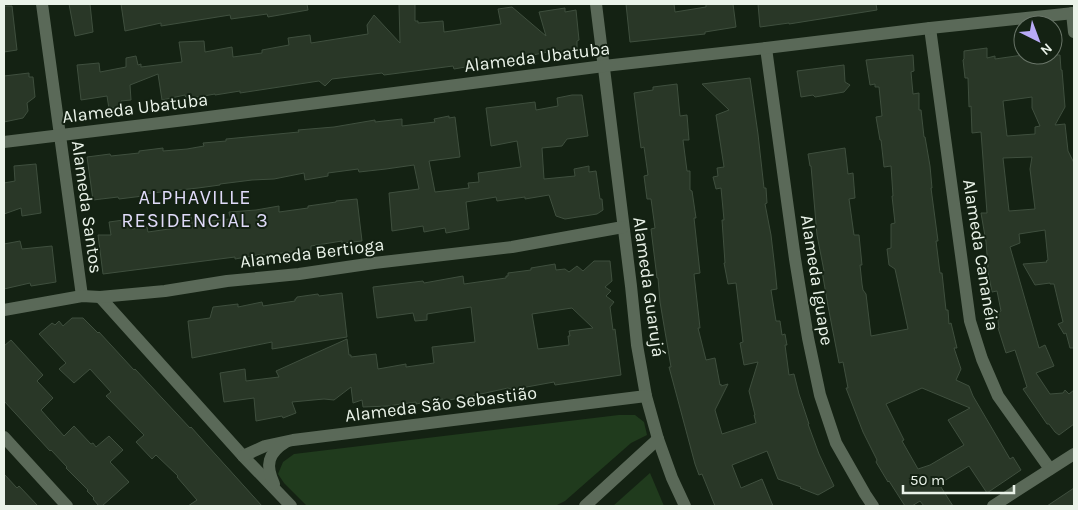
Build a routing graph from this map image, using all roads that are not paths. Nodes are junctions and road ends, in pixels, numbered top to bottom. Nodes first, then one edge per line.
1 (42, 4) edge
2 (596, 4) edge
3 (1073, 13) edge
4 (930, 28) junction
5 (1074, 32) edge
6 (766, 48) junction
7 (604, 66) junction
8 (60, 134) junction
9 (4, 142) edge
10 (623, 227) junction
11 (82, 296) junction
12 (100, 296) junction
13 (4, 310) edge
14 (646, 396) junction
15 (4, 437) edge
16 (658, 439) junction
17 (288, 441) junction
18 (1074, 454) edge
19 (243, 456) junction
20 (1050, 469) junction
21 (278, 492) junction
22 (67, 506) edge
23 (291, 506) edge
24 (585, 506) edge
25 (685, 506) edge
26 (873, 506) edge
27 (993, 506) edge

1 - 8 street, Alameda Santos
2 - 7 street, Alameda Guarujá
3 - 4 street, Alameda Ubatuba
3 - 5 street
4 - 6 street, Alameda Ubatuba
4 - 20 street, Alameda Cananéia
6 - 7 street, Alameda Ubatuba
6 - 26 street, Alameda Iguape
7 - 8 street, Alameda Ubatuba
7 - 10 street, Alameda Guarujá
8 - 9 street, Alameda Ubatuba
8 - 11 street, Alameda Santos
10 - 12 street, Alameda Bertioga
10 - 14 street, Alameda Guarujá
11 - 12 street, Alameda Bertioga
11 - 13 street, Alameda Bertioga
12 - 19 street
14 - 16 street, Alameda Guarujá
14 - 17 street, Alameda São Sebastião
15 - 22 street
16 - 24 street
16 - 25 street, Alameda Guarujá
17 - 19 street, Alameda São Sebastião
17 - 21 street
18 - 20 street
19 - 21 street
20 - 27 street
21 - 23 street

